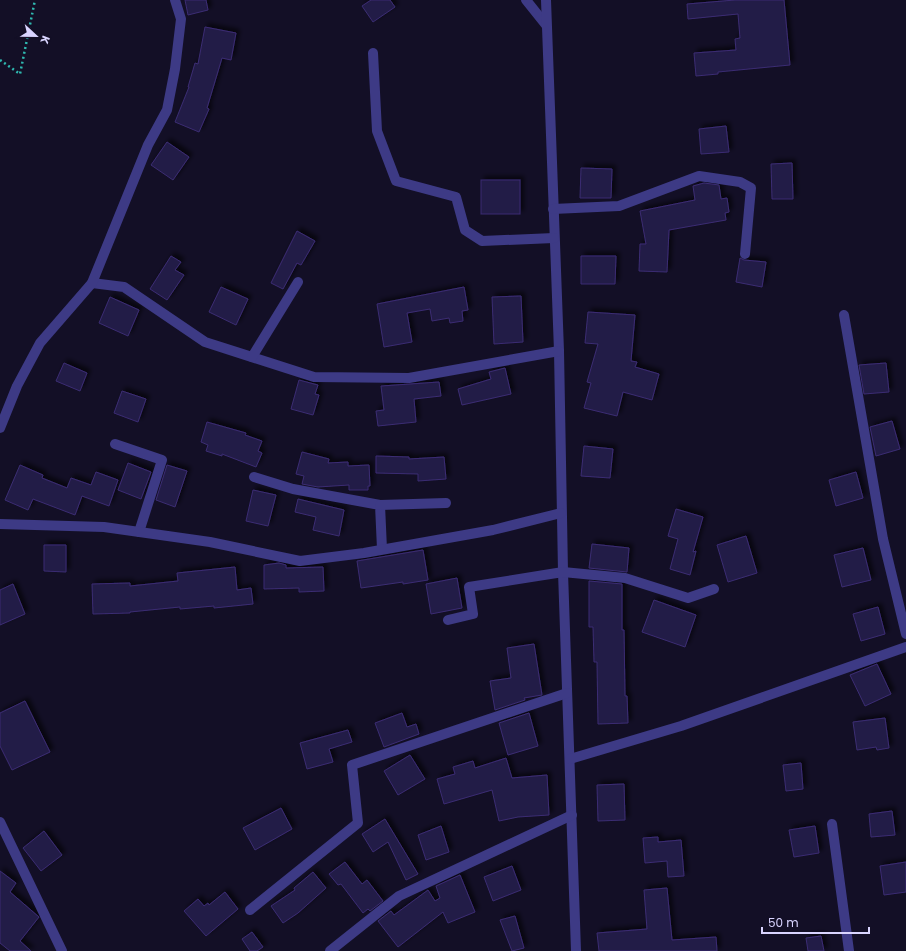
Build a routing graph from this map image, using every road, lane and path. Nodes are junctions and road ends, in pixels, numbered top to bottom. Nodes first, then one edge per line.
1 (35, 0) edge
2 (175, 0) edge
3 (526, 0) edge
4 (546, 0) edge
5 (546, 25) junction
6 (373, 53) dead end
7 (0, 60) edge
8 (553, 209) junction
9 (554, 238) junction
10 (745, 254) dead end
11 (298, 282) dead end
12 (92, 284) junction
13 (844, 315) dead end
14 (559, 351) junction
15 (252, 357) junction
16 (0, 428) edge
17 (115, 444) dead end
18 (254, 477) dead end
19 (446, 503) dead end
20 (380, 505) junction
21 (561, 513) junction
22 (0, 524) edge
23 (139, 532) junction
24 (382, 549) junction
25 (562, 572) junction
26 (714, 589) dead end
27 (448, 620) dead end
28 (906, 634) edge
29 (906, 647) edge
30 (567, 693) junction
31 (570, 759) junction
32 (572, 815) junction
33 (0, 822) edge
34 (832, 824) dead end
35 (250, 910) dead end
36 (62, 951) edge
37 (330, 951) edge
38 (576, 951) edge
39 (849, 951) edge

1 - 7 path
2 - 12 street
3 - 5 street
4 - 5 street
5 - 8 street
6 - 9 street
8 - 9 street
8 - 10 street
9 - 14 street
11 - 15 street
12 - 15 street
12 - 16 street
13 - 28 street
14 - 15 street
14 - 21 street
17 - 23 street
18 - 20 street
19 - 20 street
20 - 24 street
21 - 24 street
21 - 25 street
22 - 23 street
23 - 24 street
25 - 26 street
25 - 27 street
25 - 30 street
29 - 31 street
30 - 31 street
30 - 35 street
31 - 32 street
32 - 37 street
32 - 38 street
33 - 36 street
34 - 39 street

